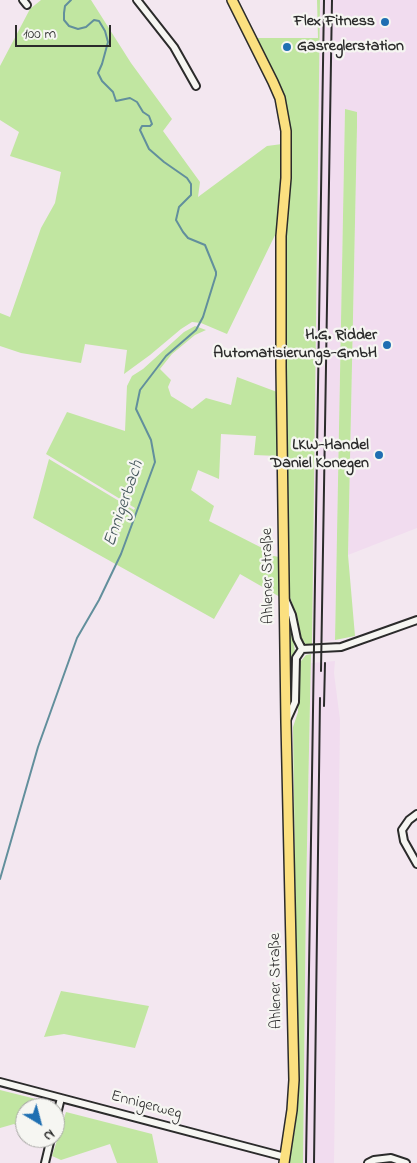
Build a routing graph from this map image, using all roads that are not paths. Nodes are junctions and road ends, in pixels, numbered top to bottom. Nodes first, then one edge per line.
1 (137, 0) edge
2 (232, 0) edge
3 (196, 86) dead end
4 (284, 598) junction
5 (417, 620) edge
6 (302, 649) junction
7 (286, 722) junction
8 (417, 814) edge
9 (417, 864) edge
10 (0, 1082) edge
11 (62, 1098) edge
12 (65, 1099) edge
13 (49, 1148) edge
14 (284, 1160) edge
15 (45, 1163) edge
16 (368, 1163) edge
17 (406, 1163) edge

1 - 3 street
2 - 4 main road, Ahlener Straße
4 - 6 street
4 - 7 main road, Ahlener Straße
5 - 6 street
6 - 7 street
7 - 14 main road, Ahlener Straße
8 - 9 street
10 - 11 street, Ennigerweg
12 - 14 street, Ennigerweg
13 - 15 street
16 - 17 street

